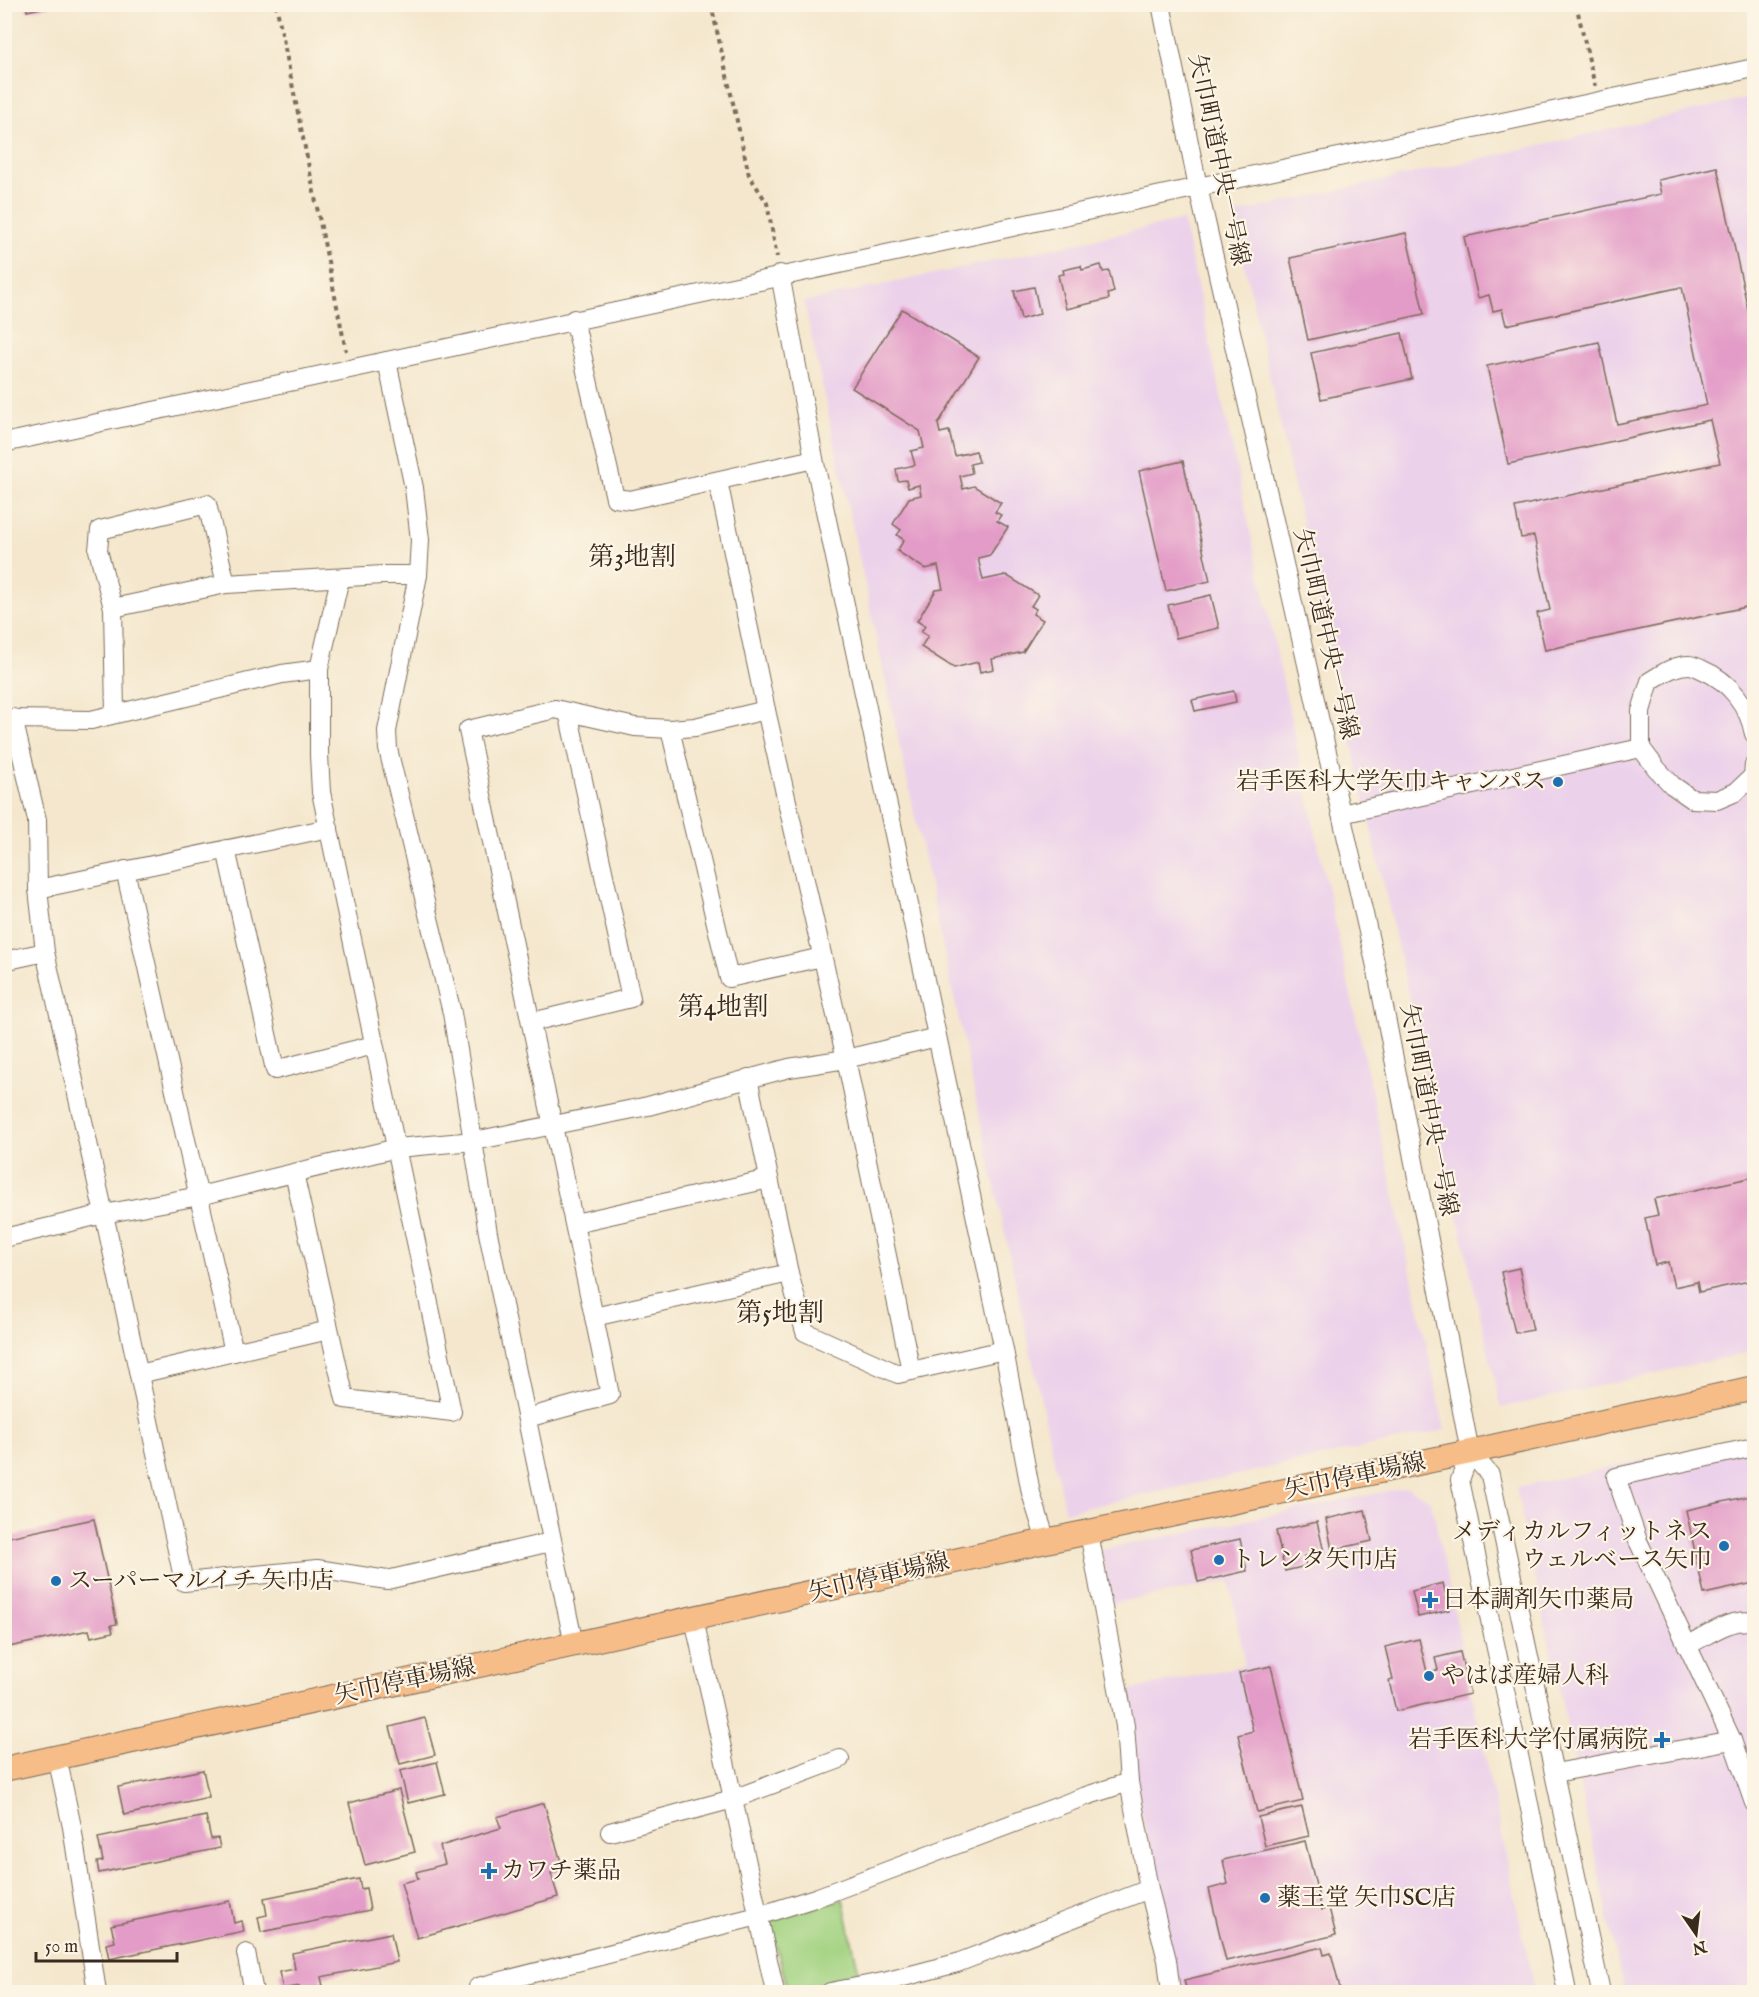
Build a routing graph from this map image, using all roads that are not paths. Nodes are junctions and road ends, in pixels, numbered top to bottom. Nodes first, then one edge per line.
1 (1161, 4) edge
2 (1755, 68) edge
3 (1198, 187) junction
4 (780, 274) junction
5 (574, 319) junction
6 (387, 361) junction
7 (4, 442) edge
8 (814, 459) junction
9 (718, 481) junction
10 (418, 575) junction
11 (340, 578) junction
12 (226, 584) junction
13 (113, 608) junction
14 (319, 669) junction
15 (766, 710) junction
16 (568, 712) junction
17 (115, 713) junction
18 (9, 718) edge
19 (670, 729) junction
20 (1755, 734) edge
21 (1641, 748) junction
22 (1755, 765) edge
23 (1341, 814) junction
24 (329, 828) junction
25 (226, 849) junction
26 (125, 870) junction
27 (38, 889) junction
28 (45, 952) junction
29 (822, 957) junction
30 (4, 961) edge
31 (532, 1022) junction
32 (937, 1037) junction
33 (374, 1045) junction
34 (846, 1059) junction
35 (748, 1078) junction
36 (552, 1126) junction
37 (474, 1140) junction
38 (397, 1148) junction
39 (294, 1173) junction
40 (769, 1179) junction
41 (199, 1196) junction
42 (104, 1214) junction
43 (575, 1223) junction
44 (4, 1238) edge
45 (789, 1273) junction
46 (594, 1317) junction
47 (329, 1330) junction
48 (1004, 1350) junction
49 (234, 1352) junction
50 (911, 1371) junction
51 (139, 1374) junction
52 (1755, 1388) edge
53 (527, 1418) junction
54 (1755, 1448) edge
55 (1470, 1452) junction
56 (1089, 1533) junction
57 (1046, 1541) junction
58 (551, 1542) junction
59 (694, 1619) junction
60 (1755, 1622) edge
61 (574, 1645) junction
62 (1687, 1646) junction
63 (1732, 1740) junction
64 (57, 1757) junction
65 (840, 1759) dead end
66 (4, 1769) edge
67 (1555, 1773) junction
68 (1129, 1782) junction
69 (733, 1799) junction
70 (1755, 1803) edge
71 (610, 1832) dead end
72 (1149, 1889) junction
73 (758, 1917) junction
74 (246, 1953) dead end
75 (889, 1987) edge
76 (97, 1992) edge
77 (254, 1992) edge
78 (481, 1992) edge
79 (775, 1992) edge
80 (830, 1992) edge
81 (1171, 1992) edge
82 (1567, 1992) edge
83 (1601, 1992) edge

1 - 3 street, 矢巾町道中央一号線
2 - 3 street
3 - 4 street
3 - 23 street, 矢巾町道中央一号線
4 - 5 street
4 - 8 street
5 - 6 street
5 - 9 street
6 - 7 street
6 - 10 street
8 - 9 street
8 - 32 street
9 - 15 street
10 - 11 street
10 - 37 street
11 - 12 street
11 - 14 street
12 - 13 street
12 - 13 street
13 - 17 street
14 - 17 street
14 - 24 street
15 - 19 street
15 - 29 street
16 - 19 street
16 - 31 street
16 - 31 street
17 - 18 street
18 - 27 street
19 - 29 street
20 - 21 street
21 - 22 street
21 - 23 street
23 - 55 street, 矢巾町道中央一号線
24 - 25 street
24 - 33 street
25 - 26 street
25 - 33 street
26 - 27 street
26 - 41 street
27 - 28 street
28 - 30 street
28 - 42 street
29 - 34 street
31 - 36 street
32 - 34 street
32 - 48 street
33 - 38 street
34 - 35 street
34 - 50 street
35 - 36 street
35 - 40 street
36 - 37 street
36 - 43 street
37 - 38 street
37 - 53 street
38 - 39 street
38 - 47 street
39 - 41 street
39 - 47 street
40 - 43 street
40 - 45 street
41 - 42 street
41 - 49 street
42 - 44 street
42 - 51 street
43 - 46 street
45 - 46 street
45 - 50 street
46 - 53 street
47 - 49 street
48 - 50 street
48 - 57 street
49 - 51 street
51 - 58 street
52 - 55 main road, 矢巾停車場線
53 - 58 street
54 - 62 street
55 - 56 main road, 矢巾停車場線
55 - 67 street
55 - 82 street
56 - 57 main road, 矢巾停車場線
56 - 68 street
57 - 59 main road, 矢巾停車場線
58 - 61 street
59 - 61 main road, 矢巾停車場線
59 - 69 street
60 - 62 street
61 - 64 main road, 矢巾停車場線
62 - 63 street
63 - 67 street
63 - 70 street
64 - 66 main road, 矢巾停車場線
64 - 76 street
65 - 69 street
67 - 83 street
68 - 72 street
68 - 73 street
69 - 71 street
69 - 73 street
72 - 75 street
72 - 81 street
73 - 78 street
73 - 79 street
74 - 77 street
75 - 80 street

